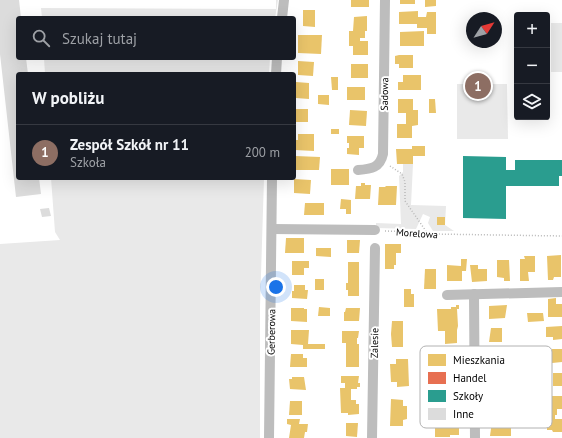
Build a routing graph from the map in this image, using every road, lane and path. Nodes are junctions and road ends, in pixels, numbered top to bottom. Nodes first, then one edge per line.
1 (284, 0) edge
2 (385, 0) edge
3 (282, 16) edge
4 (278, 60) edge
5 (276, 72) edge
6 (381, 160) junction
7 (358, 170) dead end
8 (272, 180) edge
9 (272, 228) junction
10 (375, 230) joint
11 (428, 234) junction
12 (562, 236) edge
13 (375, 248) dead end
14 (562, 292) edge
15 (474, 294) junction
16 (447, 295) dead end
17 (474, 346) edge
18 (475, 428) edge
19 (269, 438) edge
20 (372, 438) edge
21 (475, 438) edge

1 - 3 street
2 - 6 street, Sadowa
4 - 5 street
6 - 7 street
6 - 11 path
8 - 9 street, Gerberowa
9 - 10 street
9 - 19 street, Gerberowa
10 - 11 path, Morelowa
11 - 12 path, Morelowa
13 - 20 street, Zalesie
14 - 15 street
15 - 16 street
15 - 17 street
18 - 21 street

